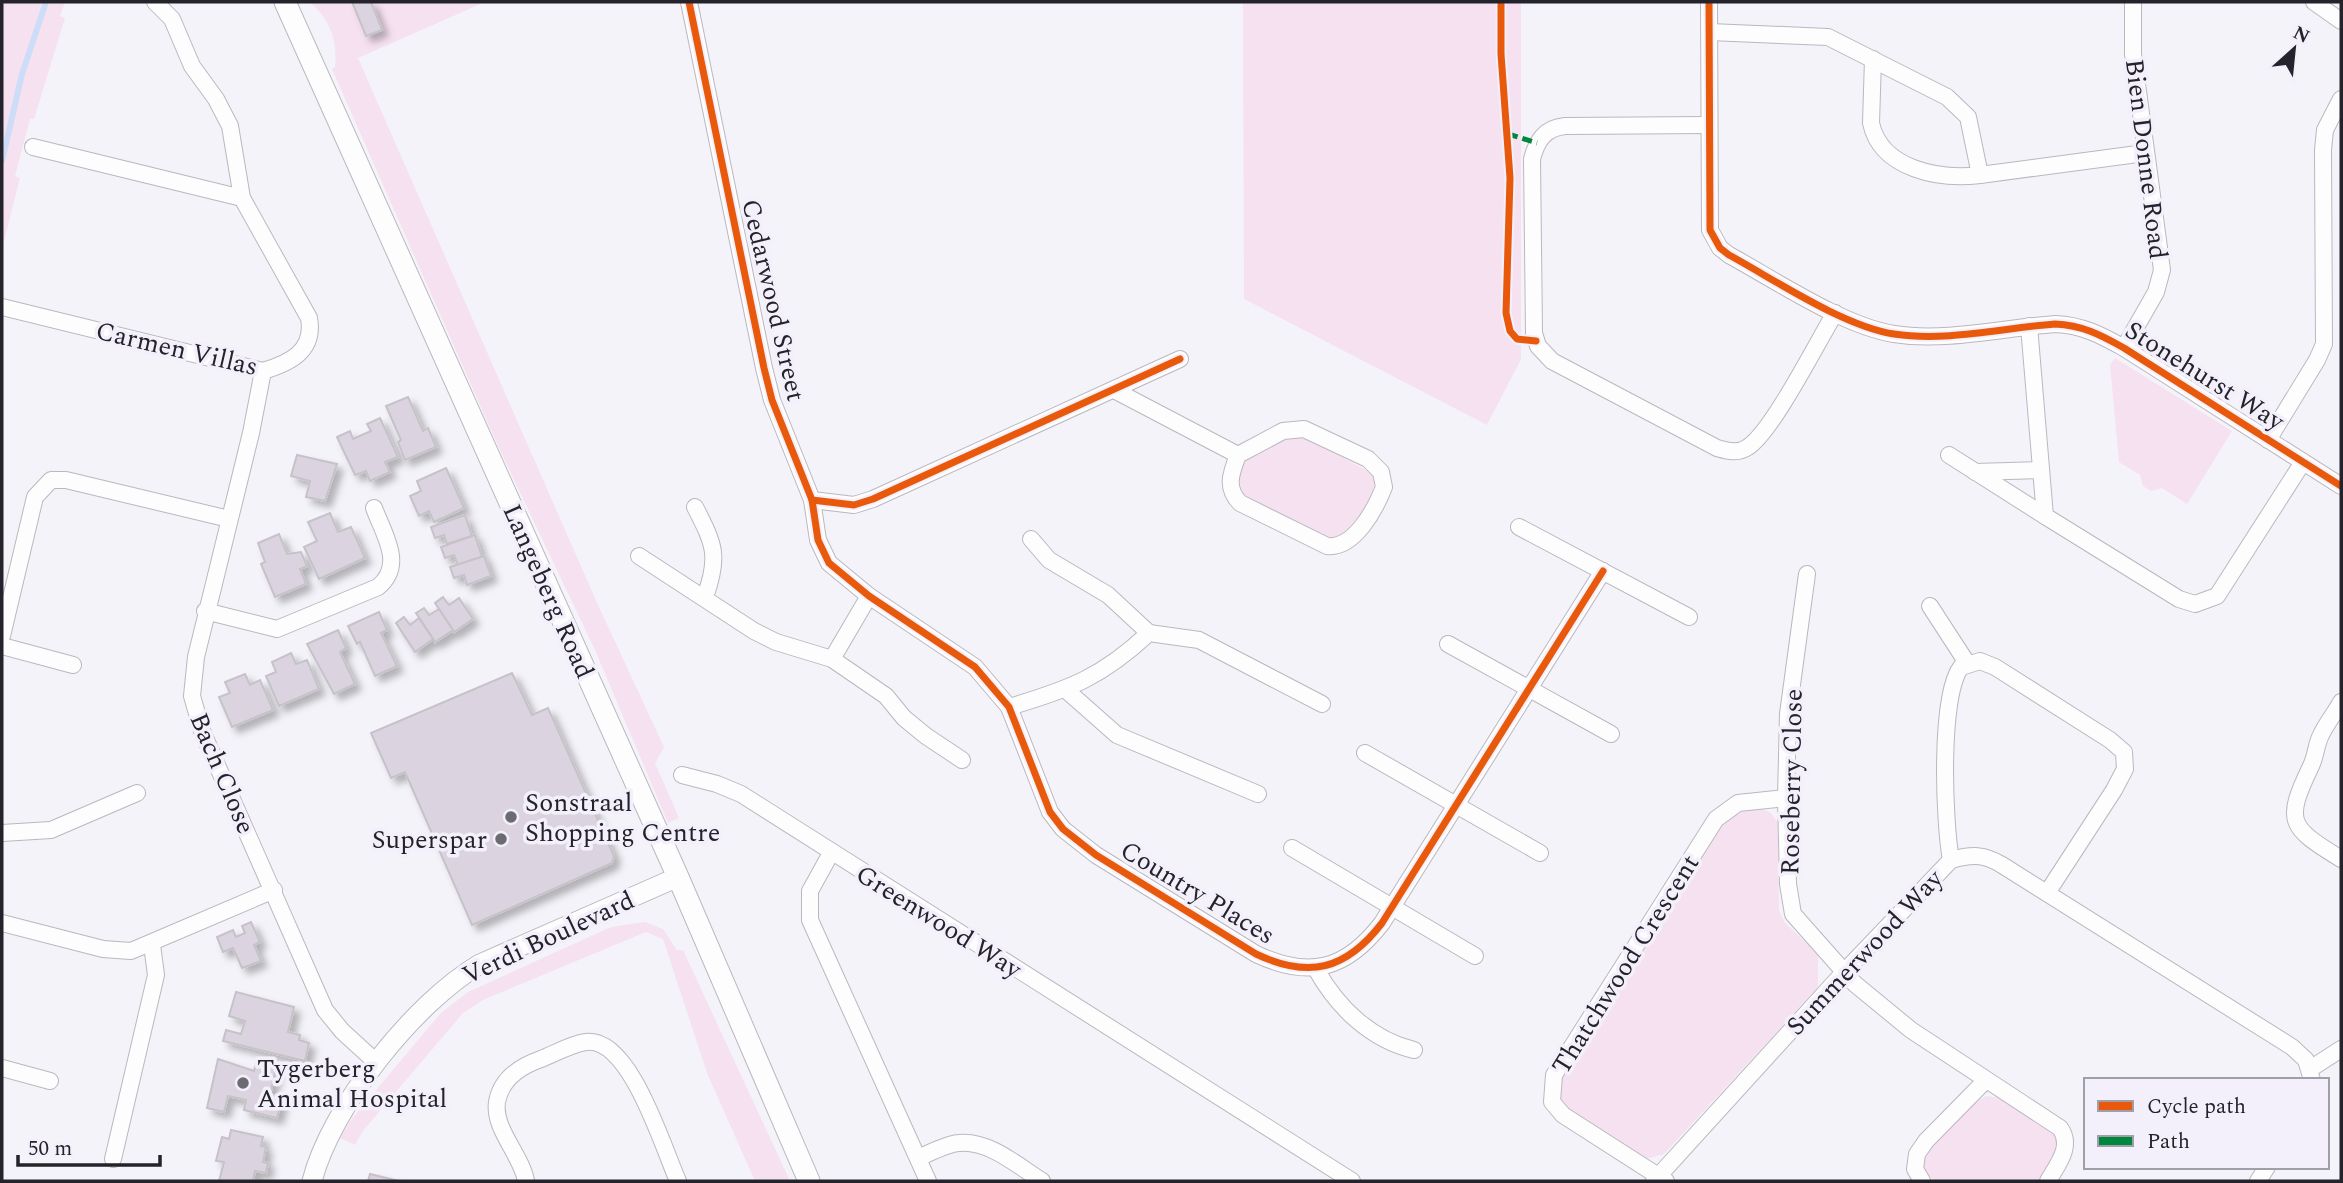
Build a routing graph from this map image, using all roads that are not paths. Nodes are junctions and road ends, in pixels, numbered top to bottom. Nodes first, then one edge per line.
1 (155, 2) edge
2 (285, 2) edge
3 (689, 2) edge
4 (1709, 2) edge
5 (2133, 2) edge
6 (2314, 2) edge
7 (2341, 21) edge
8 (1710, 32) junction
9 (1873, 59) junction
10 (2341, 99) edge
11 (1709, 125) junction
12 (33, 147) dead end
13 (2145, 153) junction
14 (1980, 175) junction
15 (242, 198) junction
16 (2, 307) edge
17 (1835, 313) junction
18 (2029, 326) junction
19 (2124, 348) junction
20 (1180, 359) dead end
21 (264, 371) junction
22 (1114, 390) junction
23 (2268, 440) junction
24 (1238, 455) junction
25 (1949, 455) dead end
26 (2303, 462) junction
27 (2041, 470) junction
28 (1975, 472) junction
29 (2341, 486) edge
30 (812, 499) junction
31 (695, 507) dead end
32 (374, 508) dead end
33 (2045, 516) junction
34 (229, 519) junction
35 (1519, 527) dead end
36 (1031, 539) dead end
37 (639, 556) dead end
38 (1603, 571) junction
39 (837, 572) joint
40 (1807, 574) dead end
41 (869, 596) junction
42 (705, 597) junction
43 (1930, 606) dead end
44 (205, 611) junction
45 (1689, 617) dead end
46 (1149, 633) junction
47 (2, 636) edge
48 (1448, 644) dead end
49 (2, 646) edge
50 (832, 659) junction
51 (1967, 663) junction
52 (73, 665) dead end
53 (1529, 689) junction
54 (1066, 690) junction
55 (2341, 702) edge
56 (1322, 704) dead end
57 (1009, 706) junction
58 (1611, 734) dead end
59 (1365, 753) dead end
60 (962, 760) dead end
61 (682, 775) dead end
62 (137, 793) dead end
63 (1258, 794) dead end
64 (1786, 798) junction
65 (1457, 805) junction
66 (2, 833) edge
67 (1292, 848) dead end
68 (831, 853) junction
69 (1540, 853) dead end
70 (2341, 859) edge
71 (1951, 860) junction
72 (678, 877) junction
73 (274, 890) junction
74 (2047, 893) junction
75 (1393, 907) junction
76 (2, 923) edge
77 (152, 945) junction
78 (1475, 956) dead end
79 (1316, 969) junction
80 (1845, 971) junction
81 (1414, 1049) dead end
82 (2341, 1049) edge
83 (377, 1063) junction
84 (2, 1068) edge
85 (2311, 1074) edge
86 (1986, 1080) junction
87 (50, 1081) dead end
88 (918, 1158) junction
89 (113, 1159) dead end
90 (1659, 1179) edge
91 (313, 1181) edge
92 (526, 1181) edge
93 (678, 1181) edge
94 (809, 1181) edge
95 (928, 1181) edge
96 (1042, 1181) edge
97 (1352, 1181) edge
98 (1922, 1181) edge
99 (2048, 1181) edge

1 - 15 street, Carmen Villas
2 - 72 main road, Langeberg Road
3 - 30 street, Cedarwood Street
4 - 8 street, Stonehurst Way
5 - 13 street, Bien Donne Road
6 - 7 street
8 - 9 street
8 - 11 street, Stonehurst Way
9 - 14 street
9 - 14 street
10 - 23 street
11 - 17 street, Stonehurst Way
11 - 17 street
12 - 15 street
13 - 14 street
13 - 19 street, Bien Donne Road
15 - 21 street, Carmen Villas
16 - 21 street, Carmen Villas
17 - 18 street, Stonehurst Way
18 - 19 street, Stonehurst Way
18 - 27 street
19 - 23 street, Stonehurst Way
20 - 22 street
21 - 34 street, Bach Close
22 - 24 street
22 - 30 street
23 - 26 street, Stonehurst Way
24 - 24 street
25 - 28 street
26 - 29 street, Stonehurst Way
26 - 33 street
27 - 28 street
27 - 33 street
28 - 33 street
30 - 39 street, Cedarwood Street
31 - 42 street
32 - 44 street
34 - 44 street, Bach Close
34 - 47 street
35 - 38 street
36 - 46 street
37 - 42 street
38 - 45 street
38 - 53 street
39 - 41 street, Country Places
40 - 64 street, Roseberry Close
41 - 50 street
41 - 57 street, Country Places
42 - 50 street
43 - 51 street
44 - 73 street, Bach Close
46 - 54 street
46 - 56 street
48 - 53 street
49 - 52 street
50 - 60 street
51 - 71 street
51 - 74 street
53 - 58 street
53 - 65 street
54 - 57 street
54 - 63 street
55 - 70 street
57 - 79 street, Country Places
59 - 65 street
61 - 68 street
62 - 66 street
64 - 80 street, Roseberry Close
64 - 90 street, Thatchwood Crescent
65 - 69 street
65 - 75 street
67 - 75 street
68 - 88 street, Greenwood Way
68 - 97 street, Greenwood Way
71 - 74 street, Summerwood Way
71 - 80 street, Summerwood Way
72 - 83 street, Verdi Boulevard
72 - 94 main road, Langeberg Road
73 - 77 street
73 - 83 street, Bach Close
74 - 85 street, Summerwood Way
75 - 78 street
75 - 79 street
76 - 77 street
77 - 89 street
79 - 81 street
80 - 86 street, Roseberry Close
80 - 90 street, Summerwood Way
82 - 85 street
83 - 91 street, Verdi Boulevard
84 - 87 street
86 - 98 street
86 - 99 street, Roseberry Close
88 - 95 street, Greenwood Way
88 - 96 street
92 - 93 street

